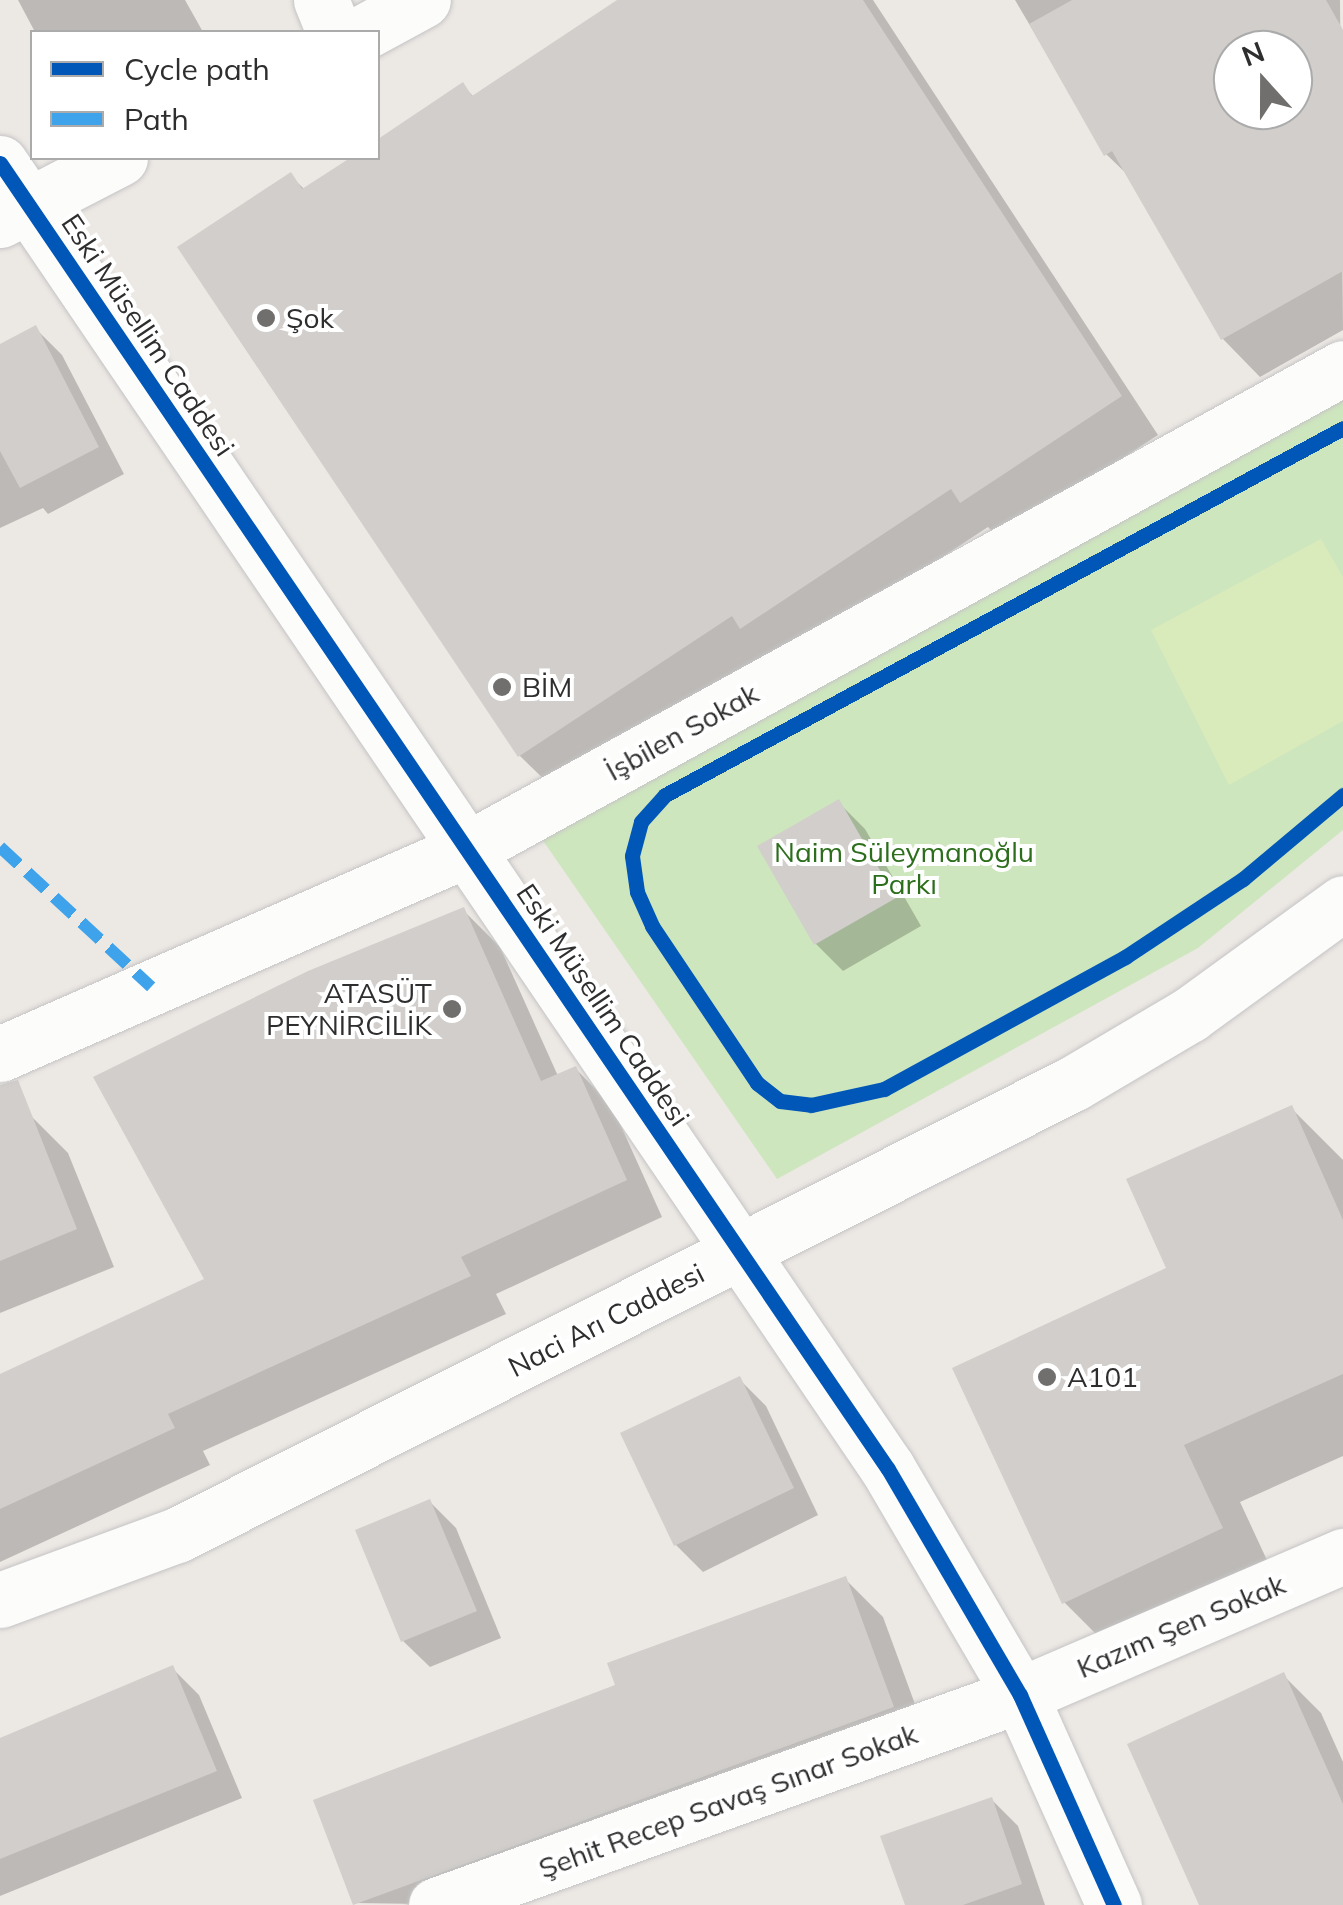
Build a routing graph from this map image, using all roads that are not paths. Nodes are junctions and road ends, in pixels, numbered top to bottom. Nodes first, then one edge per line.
1 (321, 0) edge
2 (423, 0) edge
3 (333, 30) edge
4 (368, 30) edge
5 (114, 160) edge
6 (9, 196) edge
7 (1343, 368) edge
8 (468, 849) junction
9 (1343, 904) edge
10 (0, 1054) edge
11 (739, 1250) junction
12 (1343, 1556) edge
13 (0, 1600) edge
14 (1020, 1696) junction
15 (519, 1892) edge
16 (436, 1905) edge
17 (1114, 1905) edge

1 - 3 street
2 - 4 street
5 - 6 street
6 - 8 street, Eski Müsellim Caddesi
7 - 8 street, İşbilen Sokak
8 - 10 street, İşbilen Sokak
8 - 11 street, Eski Müsellim Caddesi
9 - 11 street, Naci Arı Caddesi
11 - 13 street, Naci Arı Caddesi
11 - 14 street, Eski Müsellim Caddesi
12 - 14 street, Kazım Şen Sokak
14 - 15 street, Şehit Recep Savaş Sınar Sokak
14 - 17 street, Eski Müsellim Caddesi
15 - 16 street, Şehit Recep Savaş Sınar Sokak

